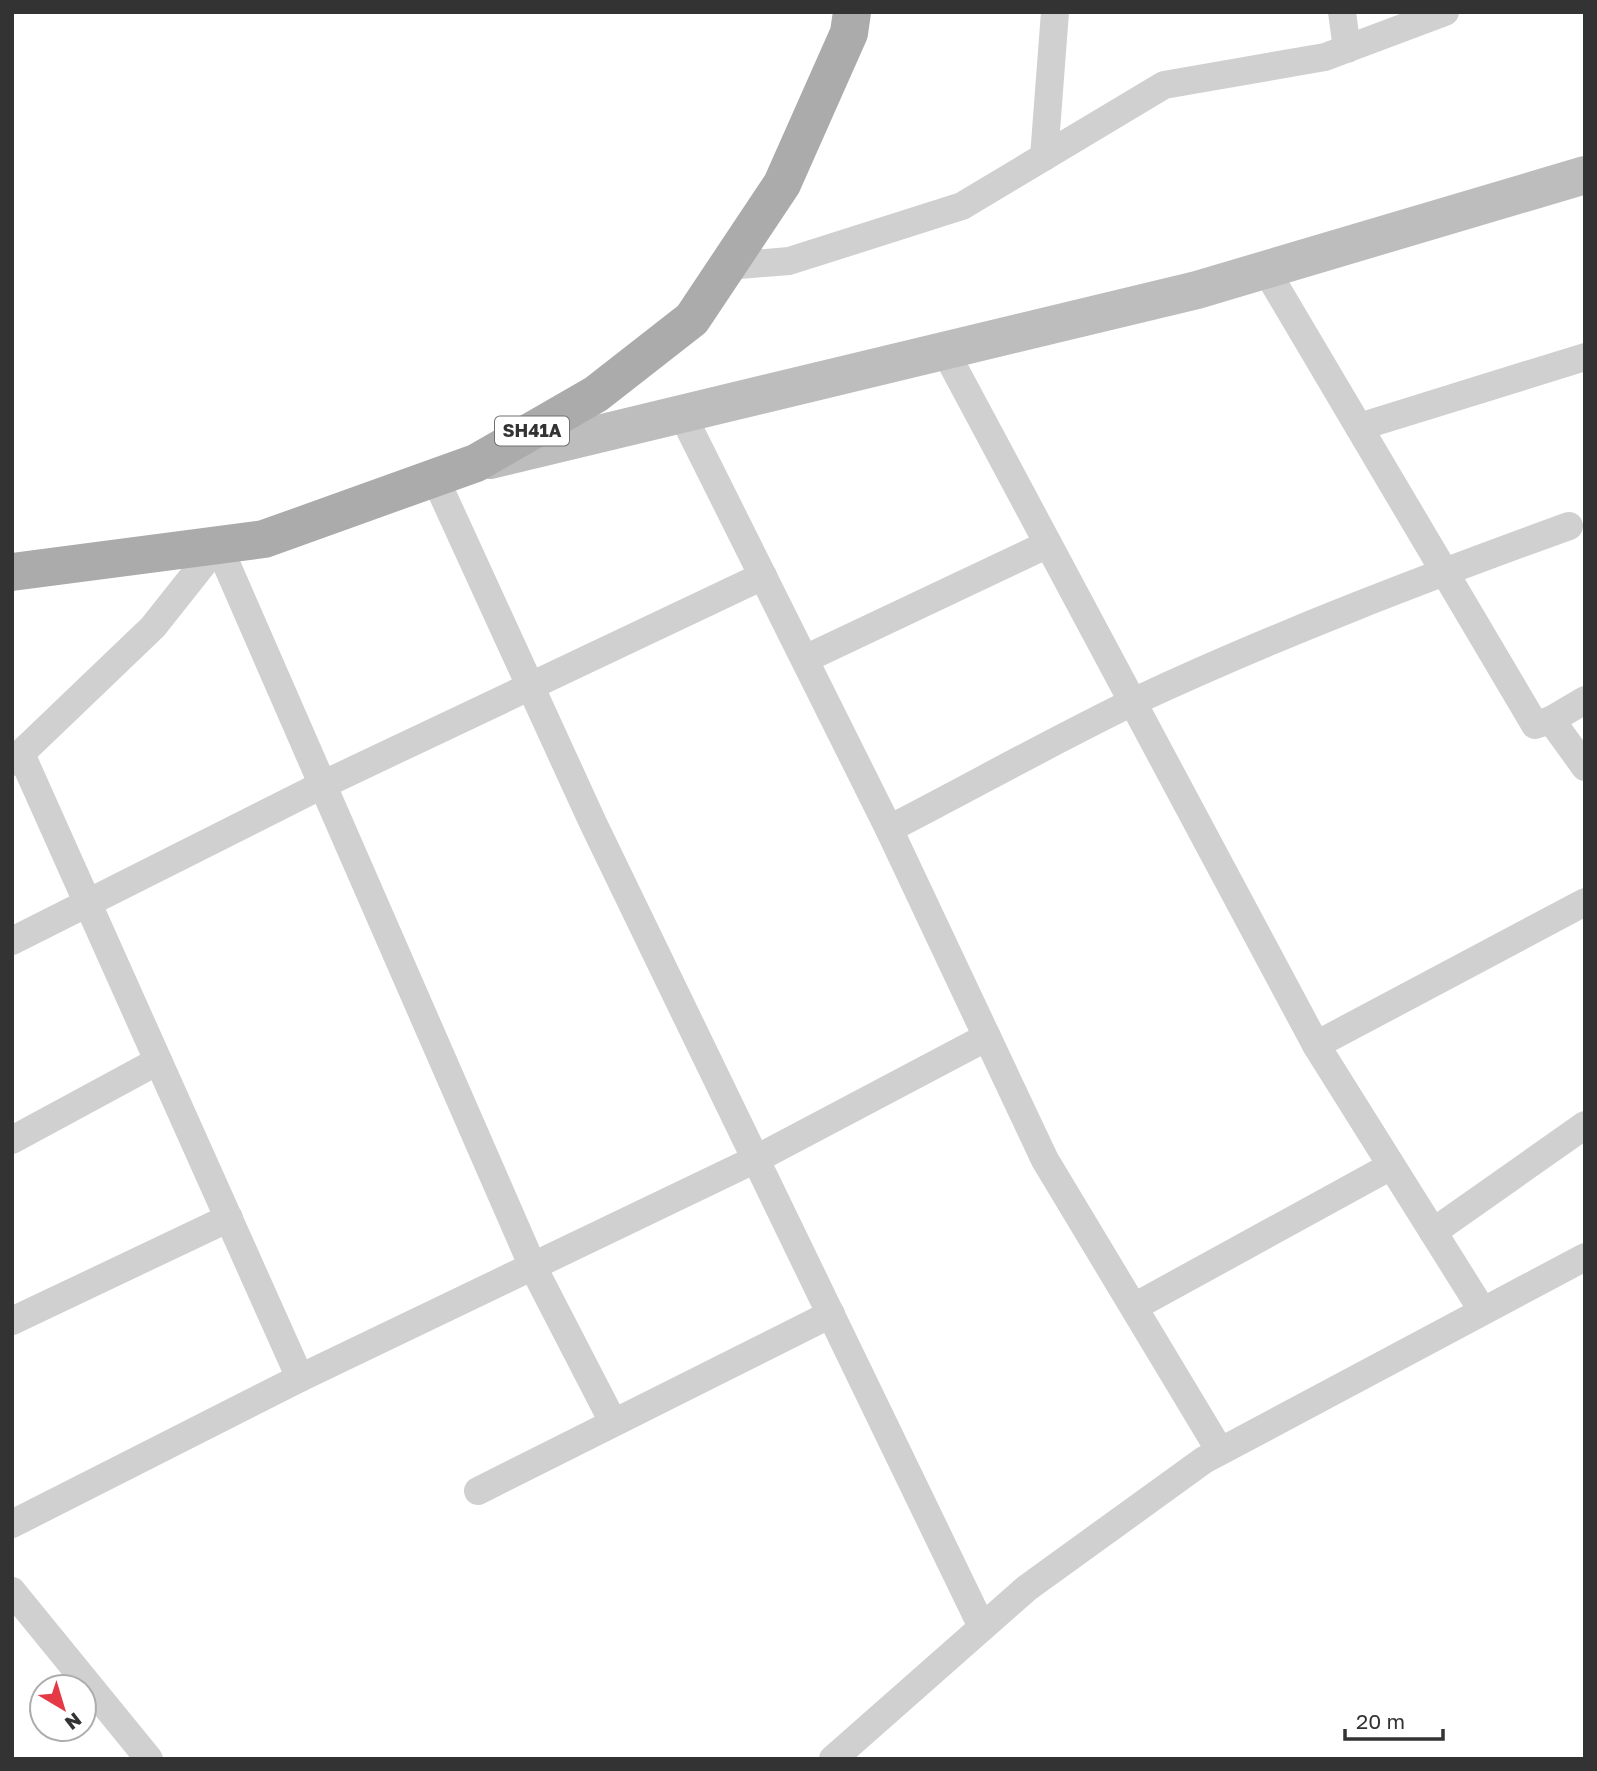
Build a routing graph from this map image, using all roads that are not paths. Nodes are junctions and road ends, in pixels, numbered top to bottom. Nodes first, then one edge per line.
1 (852, 12) edge
2 (1055, 12) edge
3 (1342, 12) edge
4 (1445, 12) edge
5 (1347, 49) junction
6 (1044, 157) junction
7 (1585, 175) edge
8 (728, 266) junction
9 (1266, 270) junction
10 (945, 351) junction
11 (1585, 357) edge
12 (682, 414) junction
13 (1359, 427) junction
14 (476, 463) junction
15 (435, 478) junction
16 (1569, 526) dead end
17 (1048, 544) junction
18 (218, 545) junction
19 (1444, 571) junction
20 (12, 572) edge
21 (763, 576) junction
22 (804, 659) junction
23 (530, 686) junction
24 (1585, 699) edge
25 (1133, 702) junction
26 (1550, 720) junction
27 (16, 758) edge
28 (1585, 767) edge
29 (322, 785) junction
30 (889, 829) junction
31 (87, 902) junction
32 (1585, 902) edge
33 (12, 941) edge
34 (987, 1037) junction
35 (1316, 1045) junction
36 (158, 1061) junction
37 (1585, 1125) edge
38 (12, 1140) edge
39 (756, 1159) junction
40 (1391, 1166) junction
41 (229, 1218) junction
42 (1433, 1232) junction
43 (1585, 1256) edge
44 (533, 1267) junction
45 (1134, 1307) junction
46 (1482, 1310) junction
47 (831, 1314) junction
48 (12, 1321) edge
49 (300, 1378) junction
50 (613, 1422) junction
51 (1220, 1451) junction
52 (478, 1491) dead end
53 (12, 1524) edge
54 (12, 1591) edge
55 (982, 1627) junction
56 (149, 1759) edge
57 (833, 1759) edge

1 - 8 main road, SH41A
2 - 6 street
3 - 5 street
4 - 5 street
5 - 6 street
6 - 8 street
7 - 9 street
8 - 14 main road, SH41A
9 - 10 street
9 - 13 street
10 - 12 street
10 - 17 street
11 - 13 street
12 - 14 street
12 - 21 street
13 - 19 street
14 - 15 main road, SH41A
15 - 18 main road, SH41A
15 - 23 street
16 - 19 street
17 - 22 street
17 - 25 street
18 - 20 main road, SH41A
18 - 27 street
18 - 29 street
19 - 25 street
19 - 26 street
21 - 22 street
21 - 23 street
22 - 30 street
23 - 29 street
23 - 39 street
24 - 26 street
25 - 30 street
25 - 35 street
26 - 28 street
27 - 31 street
29 - 31 street
29 - 44 street
30 - 34 street
31 - 33 street
31 - 36 street
32 - 35 street
34 - 39 street
34 - 45 street
35 - 40 street
36 - 38 street
36 - 41 street
37 - 42 street
39 - 44 street
39 - 47 street
40 - 42 street
40 - 45 street
41 - 48 street
41 - 49 street
42 - 46 street
43 - 46 street
44 - 49 street
44 - 50 street
45 - 51 street
46 - 51 street
47 - 50 street
47 - 55 street
49 - 53 street
50 - 52 street
51 - 55 street
54 - 56 street
55 - 57 street

